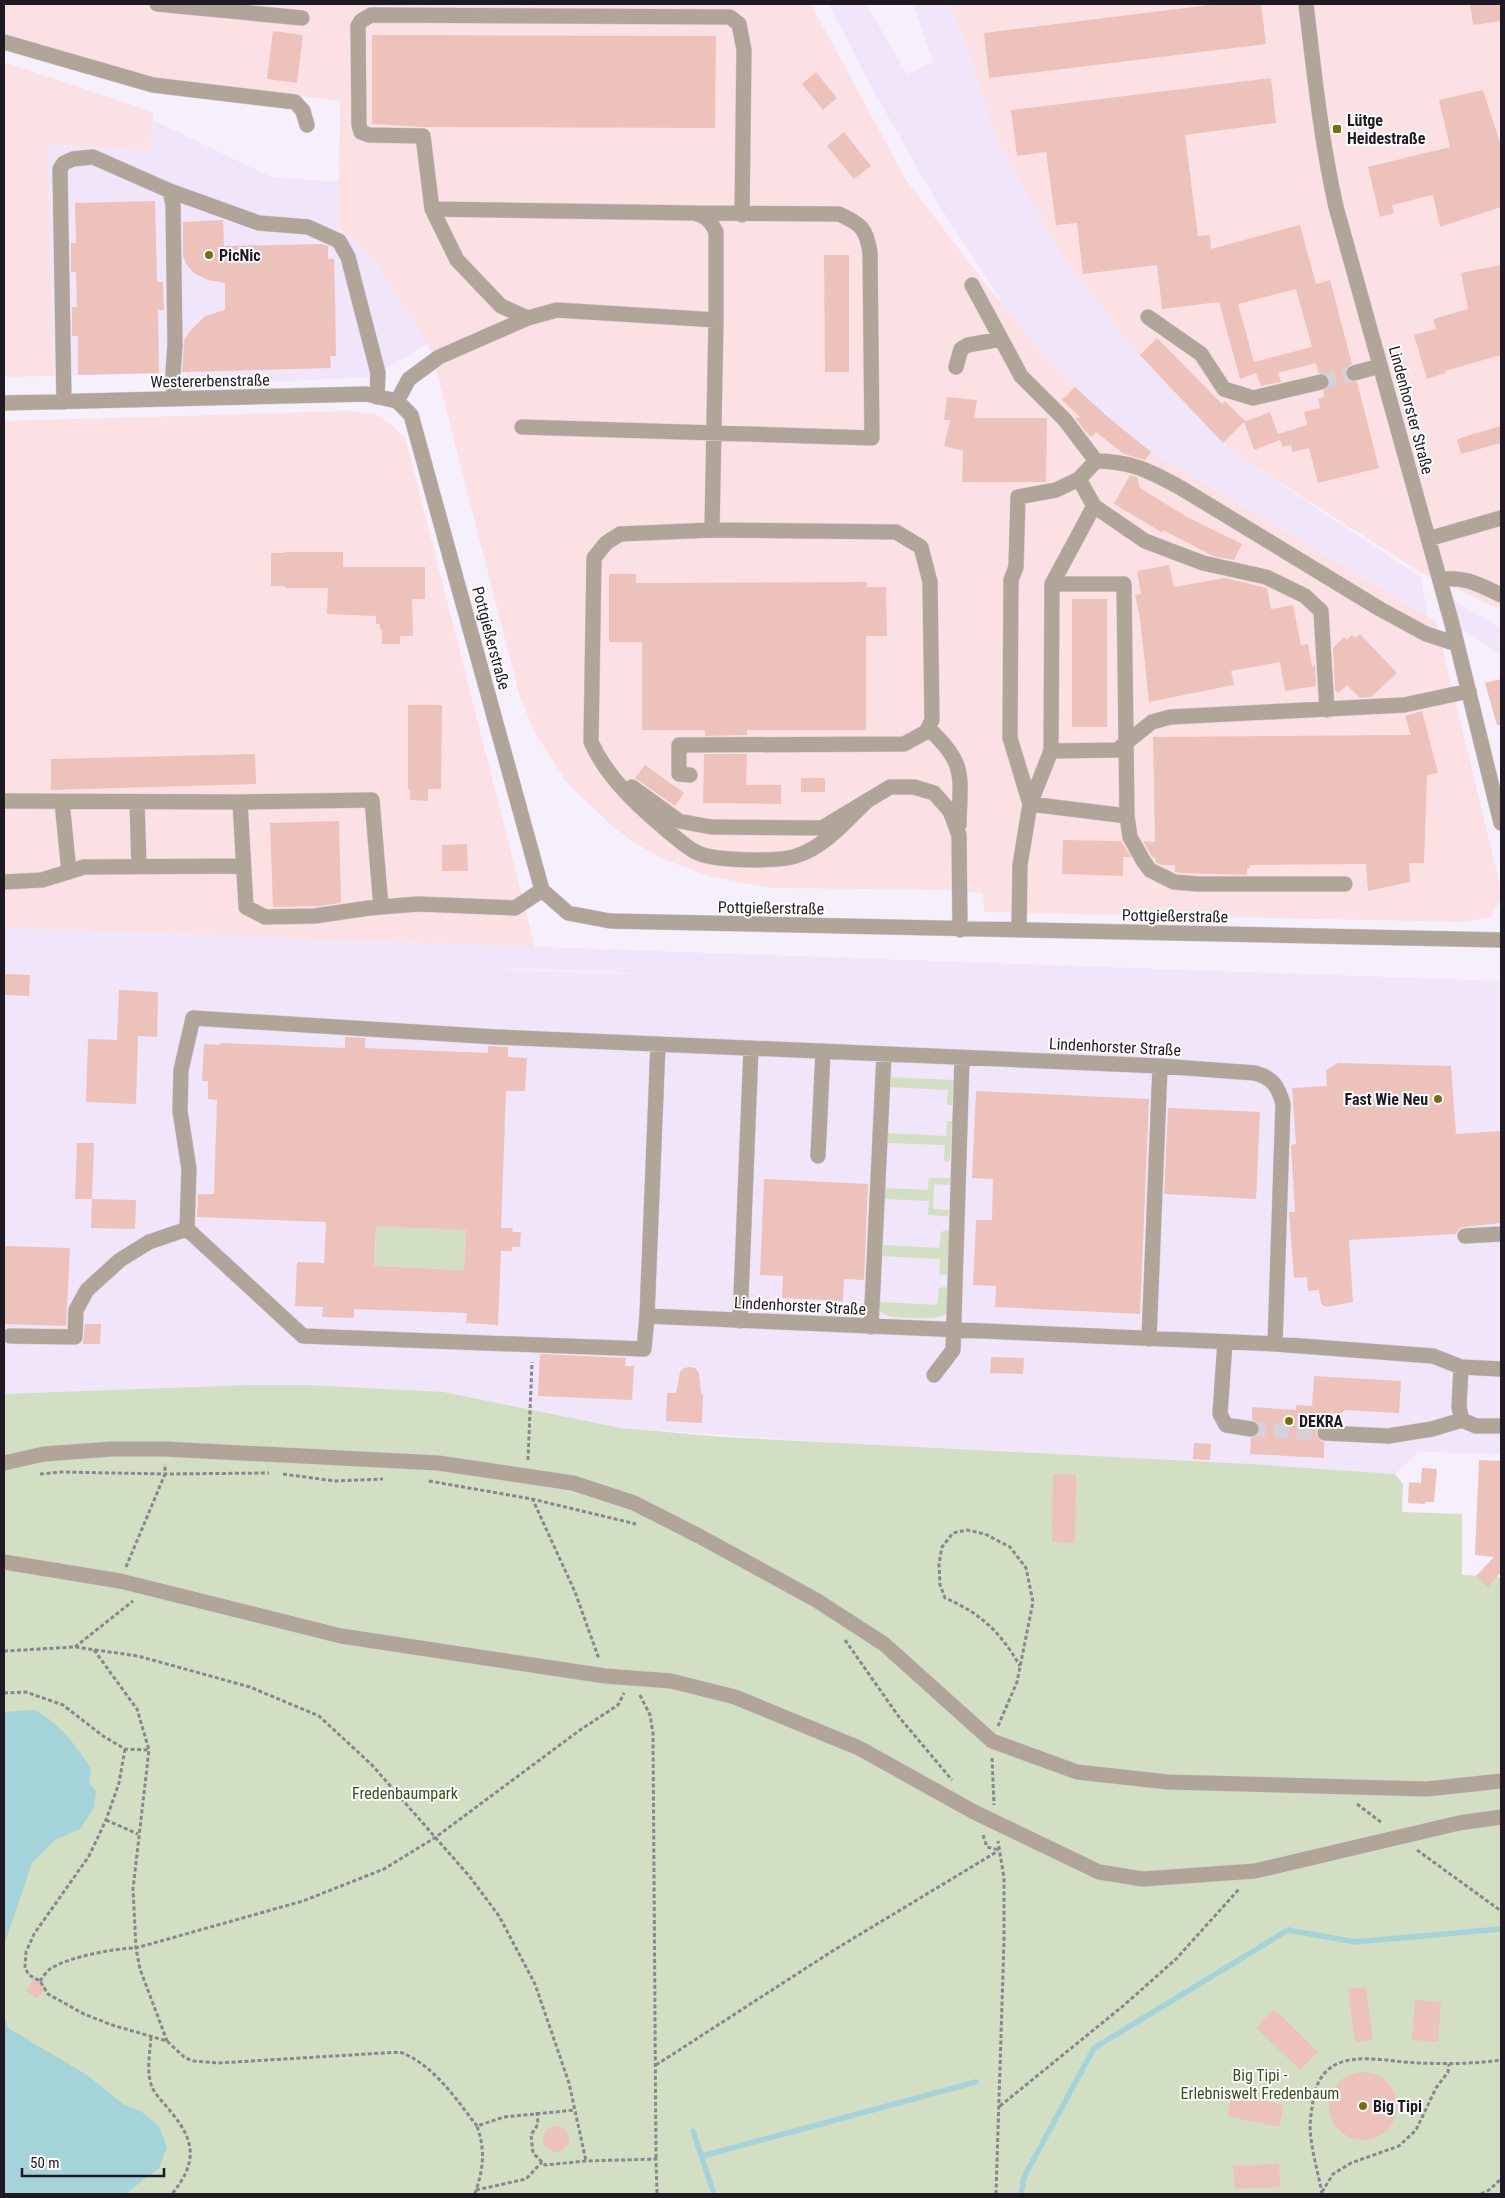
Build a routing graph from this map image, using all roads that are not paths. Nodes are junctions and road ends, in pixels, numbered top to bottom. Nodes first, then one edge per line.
1 (157, 4) edge
2 (1306, 4) edge
3 (302, 18) dead end
4 (4, 42) edge
5 (307, 125) dead end
6 (170, 191) junction
7 (432, 209) junction
8 (694, 214) junction
9 (742, 215) junction
10 (972, 285) dead end
11 (1148, 317) dead end
12 (528, 318) junction
13 (716, 320) junction
14 (1001, 339) junction
15 (1380, 366) junction
16 (956, 367) dead end
17 (1354, 373) tunnel mouth
18 (1321, 382) tunnel mouth
19 (377, 397) junction
20 (174, 399) junction
21 (397, 401) junction
22 (64, 402) junction
23 (4, 403) edge
24 (522, 427) dead end
25 (715, 434) junction
26 (1096, 461) junction
27 (1079, 479) junction
28 (1094, 506) junction
29 (1501, 518) edge
30 (712, 530) junction
31 (1428, 539) junction
32 (1440, 580) junction
33 (1052, 584) junction
34 (1501, 595) edge
35 (1457, 644) junction
36 (1468, 691) junction
37 (1327, 710) junction
38 (928, 728) junction
39 (1126, 743) junction
40 (1051, 751) junction
41 (610, 773) junction
42 (690, 775) dead end
43 (868, 800) junction
44 (4, 801) edge
45 (62, 802) junction
46 (137, 802) junction
47 (240, 802) junction
48 (1030, 804) junction
49 (1127, 816) junction
50 (1501, 823) edge
51 (959, 835) junction
52 (139, 866) junction
53 (243, 866) junction
54 (69, 872) junction
55 (4, 882) edge
56 (1345, 884) dead end
57 (542, 890) junction
58 (381, 907) junction
59 (960, 930) junction
60 (1019, 930) junction
61 (1501, 940) edge
62 (658, 1044) junction
63 (751, 1048) junction
64 (823, 1051) junction
65 (884, 1054) junction
66 (962, 1058) junction
67 (1160, 1066) junction
68 (818, 1156) dead end
69 (187, 1229) junction
70 (1501, 1234) edge
71 (1465, 1236) dead end
72 (646, 1316) junction
73 (740, 1321) junction
74 (871, 1327) junction
75 (954, 1330) junction
76 (10, 1336) dead end
77 (1149, 1338) junction
78 (1225, 1342) junction
79 (1275, 1344) junction
80 (1461, 1366) junction
81 (1501, 1369) edge
82 (934, 1375) dead end
83 (1462, 1420) junction
84 (1501, 1426) edge
85 (1251, 1429) tunnel mouth
86 (1325, 1433) tunnel mouth
87 (4, 1463) edge
88 (4, 1562) edge
89 (1501, 1781) edge
90 (1501, 1817) edge

1 - 3 street
2 - 15 street, Lindenhorster Straße
4 - 5 street
6 - 19 street
6 - 20 street
6 - 22 street
7 - 8 street
7 - 9 street
7 - 12 street
8 - 9 street
8 - 13 street
9 - 25 street
10 - 14 street
11 - 18 street
12 - 13 street
12 - 21 street
13 - 25 street
14 - 16 street
14 - 26 street
15 - 17 street
15 - 31 street, Lindenhorster Straße
19 - 20 street, Westererbenstraße
19 - 21 street, Westererbenstraße
20 - 22 street, Westererbenstraße
21 - 57 street, Pottgießerstraße
22 - 23 street, Westererbenstraße
24 - 25 street
25 - 30 street
26 - 27 street
26 - 35 street
27 - 28 street
27 - 48 street
28 - 33 street
28 - 37 street
29 - 31 street
30 - 38 street
30 - 41 street
31 - 32 street, Lindenhorster Straße
32 - 34 street
32 - 35 street, Lindenhorster Straße
33 - 39 street
33 - 40 street
35 - 36 street, Lindenhorster Straße
36 - 37 street
36 - 50 street, Lindenhorster Straße
37 - 39 street
38 - 42 street
38 - 51 street
39 - 40 street
39 - 49 street
40 - 48 street
41 - 43 street
41 - 43 street
43 - 51 street
44 - 45 street
45 - 46 street
45 - 54 street
46 - 47 street
46 - 52 street
47 - 53 street
47 - 58 street
48 - 49 street
48 - 60 street
49 - 56 street
51 - 59 street
52 - 53 street
52 - 54 street
53 - 58 street
54 - 55 street
57 - 58 street
57 - 59 street, Pottgießerstraße
59 - 60 street, Pottgießerstraße
60 - 61 street, Pottgießerstraße
62 - 63 street, Lindenhorster Straße
62 - 69 street, Lindenhorster Straße
62 - 72 street
63 - 64 street, Lindenhorster Straße
63 - 73 street
64 - 65 street, Lindenhorster Straße
64 - 68 street
65 - 66 street, Lindenhorster Straße
65 - 74 street
66 - 67 street, Lindenhorster Straße
66 - 75 street
67 - 77 street
67 - 79 street, Lindenhorster Straße
69 - 72 street
69 - 76 street
70 - 71 street
72 - 73 street, Lindenhorster Straße
73 - 74 street, Lindenhorster Straße
74 - 75 street, Lindenhorster Straße
75 - 77 street, Lindenhorster Straße
75 - 82 street
77 - 78 street, Lindenhorster Straße
78 - 79 street, Lindenhorster Straße
78 - 85 street
79 - 80 street, Lindenhorster Straße
80 - 81 street, Lindenhorster Straße
80 - 83 street
83 - 84 street
83 - 86 street
87 - 89 street
88 - 90 street

